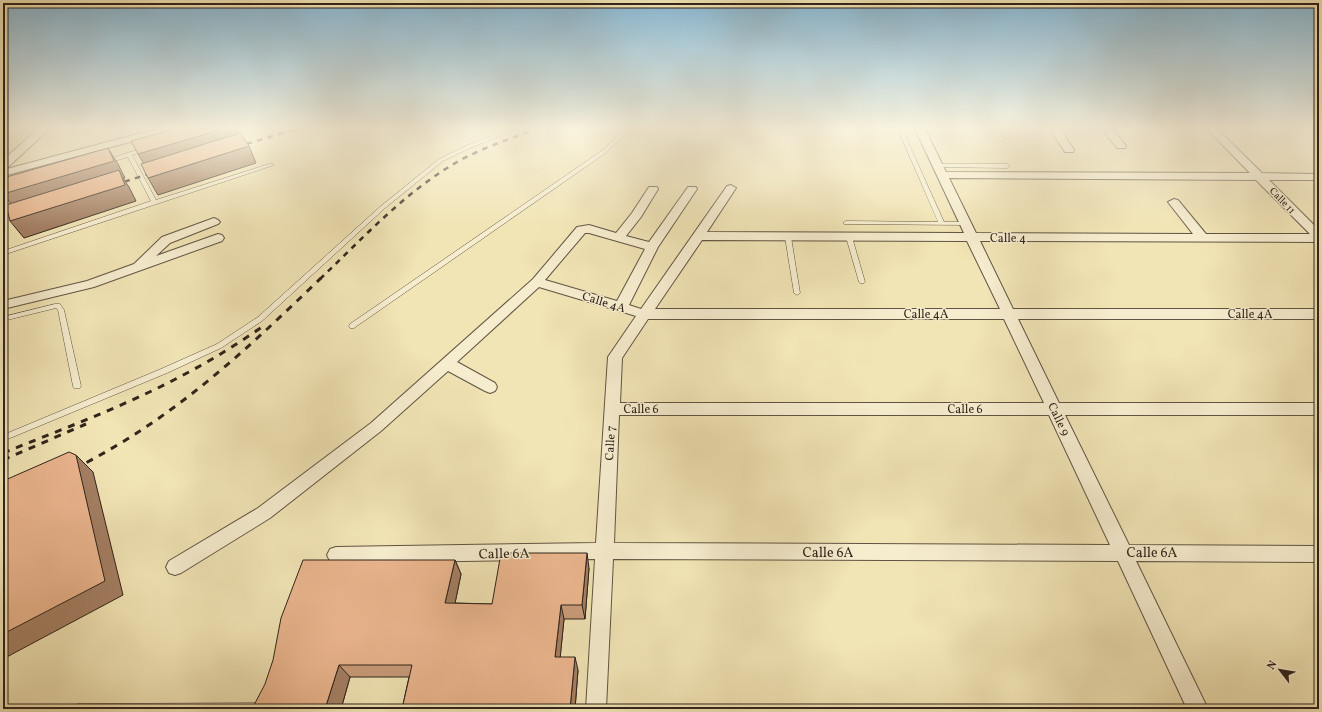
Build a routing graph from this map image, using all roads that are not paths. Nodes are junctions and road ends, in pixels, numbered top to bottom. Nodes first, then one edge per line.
1 (43, 162) edge
2 (133, 162) edge
3 (438, 162) edge
4 (589, 162) edge
5 (915, 162) edge
6 (936, 162) edge
7 (1245, 162) edge
8 (271, 166) dead end
9 (1008, 166) dead end
10 (940, 171) junction
11 (3, 173) edge
12 (1319, 177) edge
13 (1261, 178) junction
14 (731, 188) dead end
15 (652, 189) dead end
16 (692, 189) dead end
17 (154, 202) junction
18 (1174, 202) dead end
19 (214, 222) dead end
20 (846, 223) dead end
21 (942, 224) junction
22 (969, 231) junction
23 (698, 236) junction
24 (788, 237) junction
25 (849, 237) junction
26 (1319, 237) edge
27 (218, 238) dead end
28 (618, 238) junction
29 (1203, 238) junction
30 (652, 247) junction
31 (3, 253) edge
32 (137, 267) junction
33 (538, 282) junction
34 (862, 282) dead end
35 (797, 293) dead end
36 (3, 305) edge
37 (621, 307) junction
38 (644, 314) junction
39 (1009, 314) junction
40 (1319, 314) edge
41 (3, 319) edge
42 (352, 326) dead end
43 (446, 363) junction
44 (77, 386) dead end
45 (490, 386) dead end
46 (612, 409) junction
47 (1054, 409) junction
48 (1319, 409) edge
49 (3, 438) edge
50 (605, 551) junction
51 (1122, 552) junction
52 (1319, 554) edge
53 (336, 555) dead end
54 (175, 567) dead end
55 (260, 708) edge
56 (78, 709) edge
57 (596, 709) edge
58 (1198, 709) edge

1 - 11 street
2 - 17 lane
3 - 49 lane
4 - 42 lane
5 - 21 lane
6 - 10 street, Calle 9
7 - 13 street, Calle 11
8 - 17 lane
9 - 10 lane
10 - 13 street
10 - 22 street, Calle 9
12 - 13 street
13 - 26 street, Calle 11
14 - 23 street, Calle 7
15 - 28 street
16 - 30 street
17 - 31 lane
18 - 29 street
19 - 32 street
20 - 21 lane
21 - 22 lane
22 - 25 street, Calle 4
22 - 29 street, Calle 4
22 - 39 street, Calle 9
23 - 24 street, Calle 4
23 - 38 street, Calle 7
24 - 25 street, Calle 4
24 - 35 lane
25 - 34 lane
26 - 29 street, Calle 4
27 - 32 street
28 - 30 street
28 - 33 street
30 - 37 street
32 - 36 street
33 - 37 street, Calle 4A
33 - 43 street
37 - 38 street, Calle 4A
38 - 39 street, Calle 4A
38 - 46 street, Calle 7
39 - 40 street, Calle 4A
39 - 47 street, Calle 9
41 - 44 lane
43 - 45 street
43 - 54 street
46 - 47 street, Calle 6
46 - 50 street, Calle 7
47 - 48 street, Calle 6
47 - 51 street, Calle 9
50 - 51 street, Calle 6A
50 - 53 street, Calle 6A
50 - 57 street, Calle 7
51 - 52 street, Calle 6A
51 - 58 street, Calle 9
55 - 56 lane

